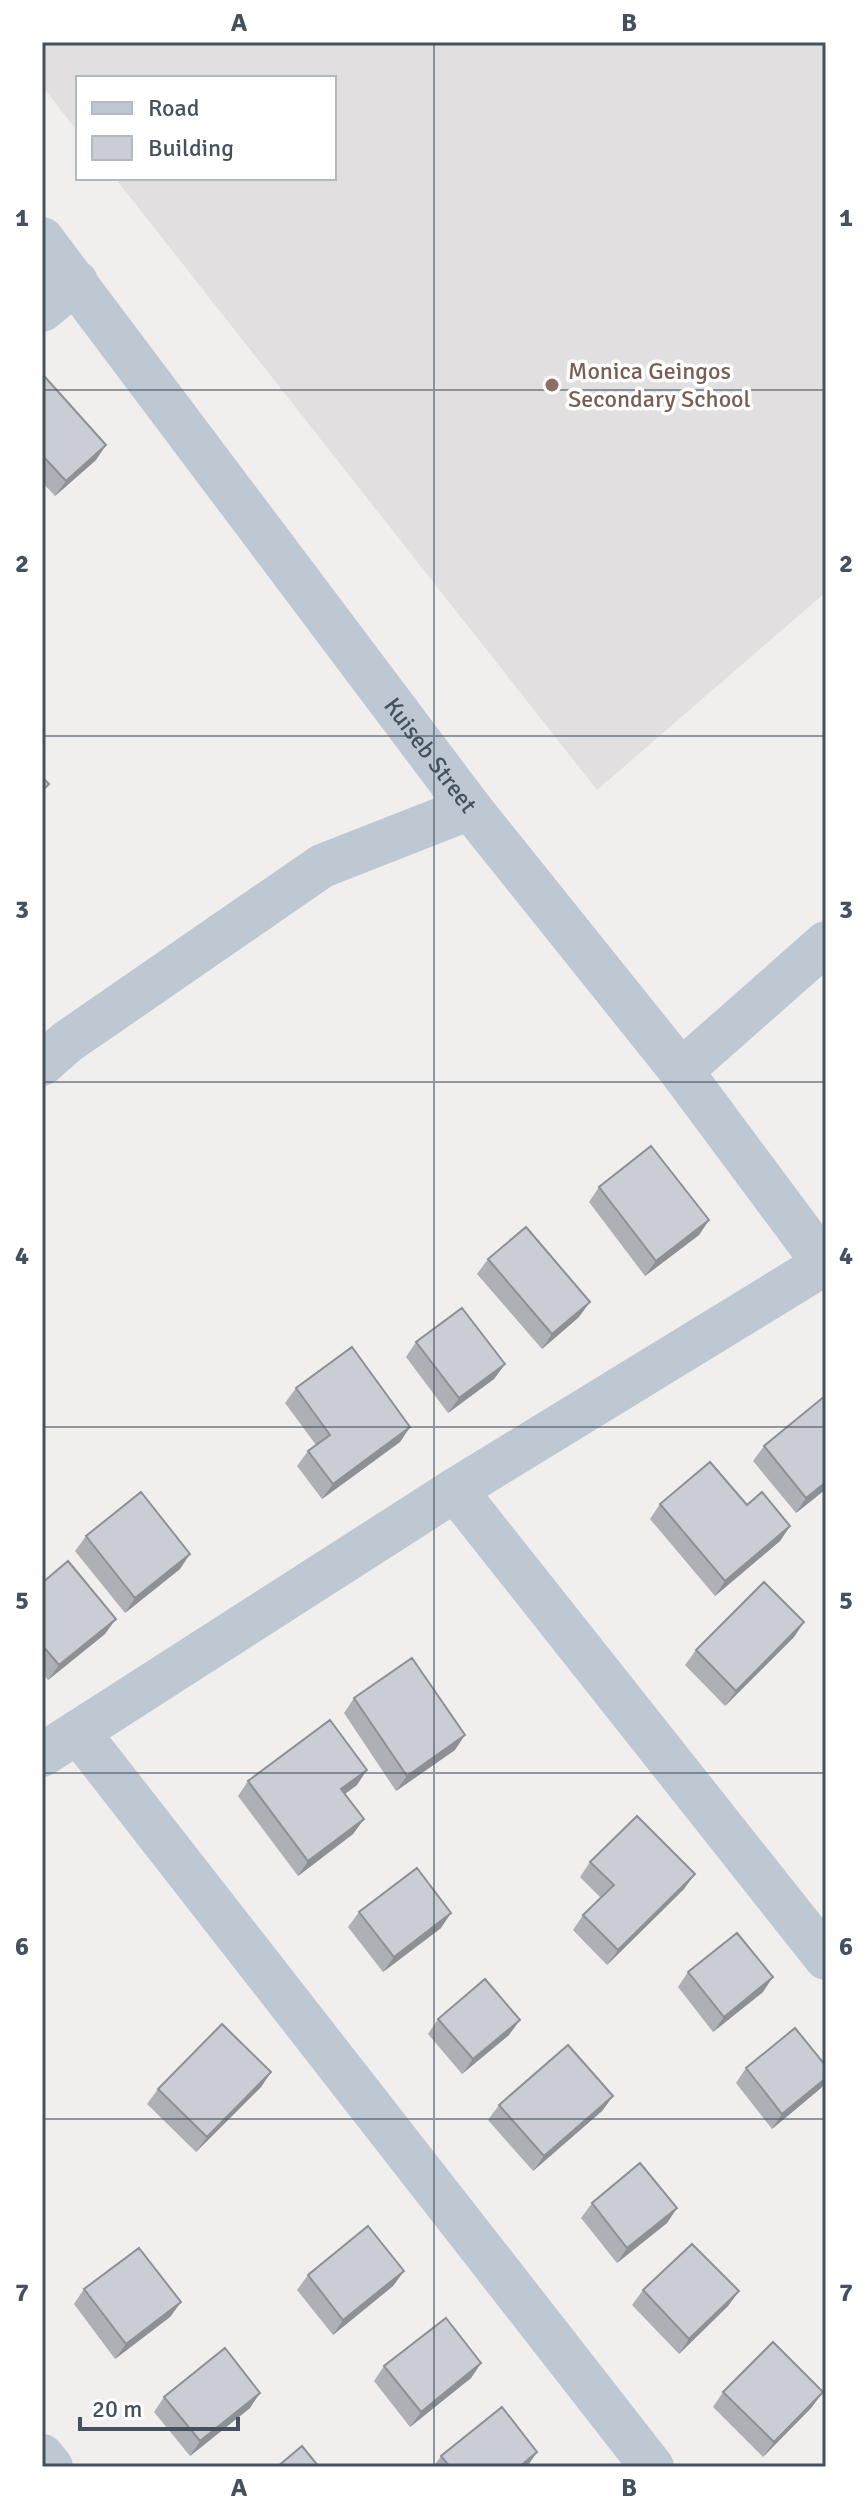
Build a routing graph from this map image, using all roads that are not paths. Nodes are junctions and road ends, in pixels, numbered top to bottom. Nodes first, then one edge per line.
1 (42, 239) edge
2 (76, 282) junction
3 (42, 310) edge
4 (470, 808) junction
5 (826, 943) edge
6 (42, 1064) edge
7 (681, 1071) junction
8 (825, 1265) edge
9 (455, 1490) junction
10 (78, 1732) junction
11 (42, 1755) edge
12 (826, 1958) edge
13 (42, 2456) edge
14 (51, 2467) edge
15 (652, 2467) edge

1 - 2 street, Kuiseb Street
2 - 3 street
2 - 4 street, Kuiseb Street
4 - 6 street
4 - 7 street, Kuiseb Street
5 - 7 street
7 - 8 street, Kuiseb Street
8 - 9 street
9 - 10 street
9 - 12 street
10 - 11 street
10 - 15 street
13 - 14 street

